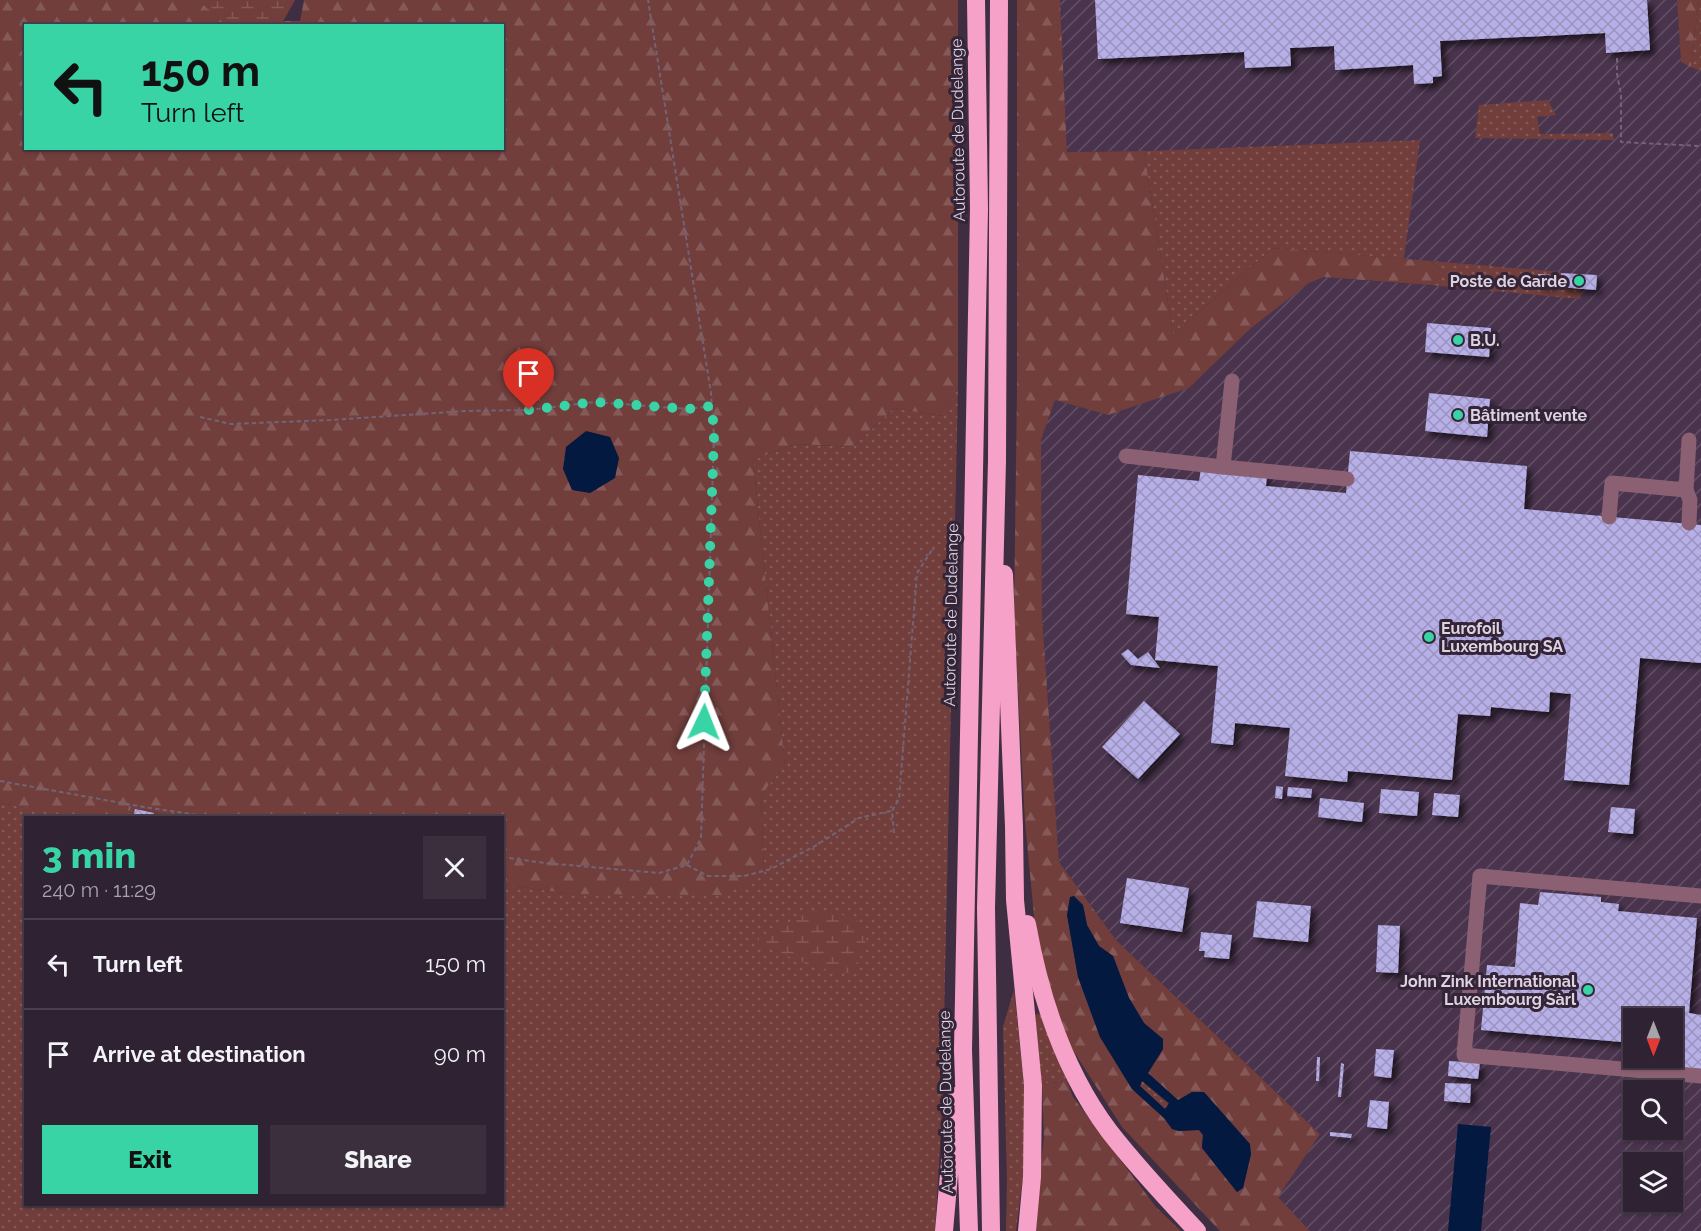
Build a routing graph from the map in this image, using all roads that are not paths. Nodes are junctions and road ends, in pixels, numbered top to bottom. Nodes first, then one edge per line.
1 (976, 0) edge
2 (999, 0) edge
3 (1232, 381) dead end
4 (1689, 440) dead end
5 (1126, 456) dead end
6 (997, 460) junction
7 (1223, 467) junction
8 (1347, 479) dead end
9 (1686, 490) junction
10 (1609, 517) dead end
11 (1689, 524) dead end
12 (1014, 827) junction
13 (1701, 896) edge
14 (963, 1050) junction
15 (1701, 1076) edge
16 (944, 1231) edge
17 (969, 1231) edge
18 (991, 1231) edge
19 (1027, 1231) edge
20 (1197, 1231) edge

1 - 14 highway, Autoroute de Dudelange
2 - 6 highway
3 - 7 lane
4 - 9 lane
5 - 7 lane
6 - 12 highway
6 - 18 highway
7 - 8 lane
9 - 10 lane
9 - 11 lane
12 - 19 highway
12 - 20 highway
13 - 15 lane
14 - 16 highway
14 - 17 highway, Autoroute de Dudelange

